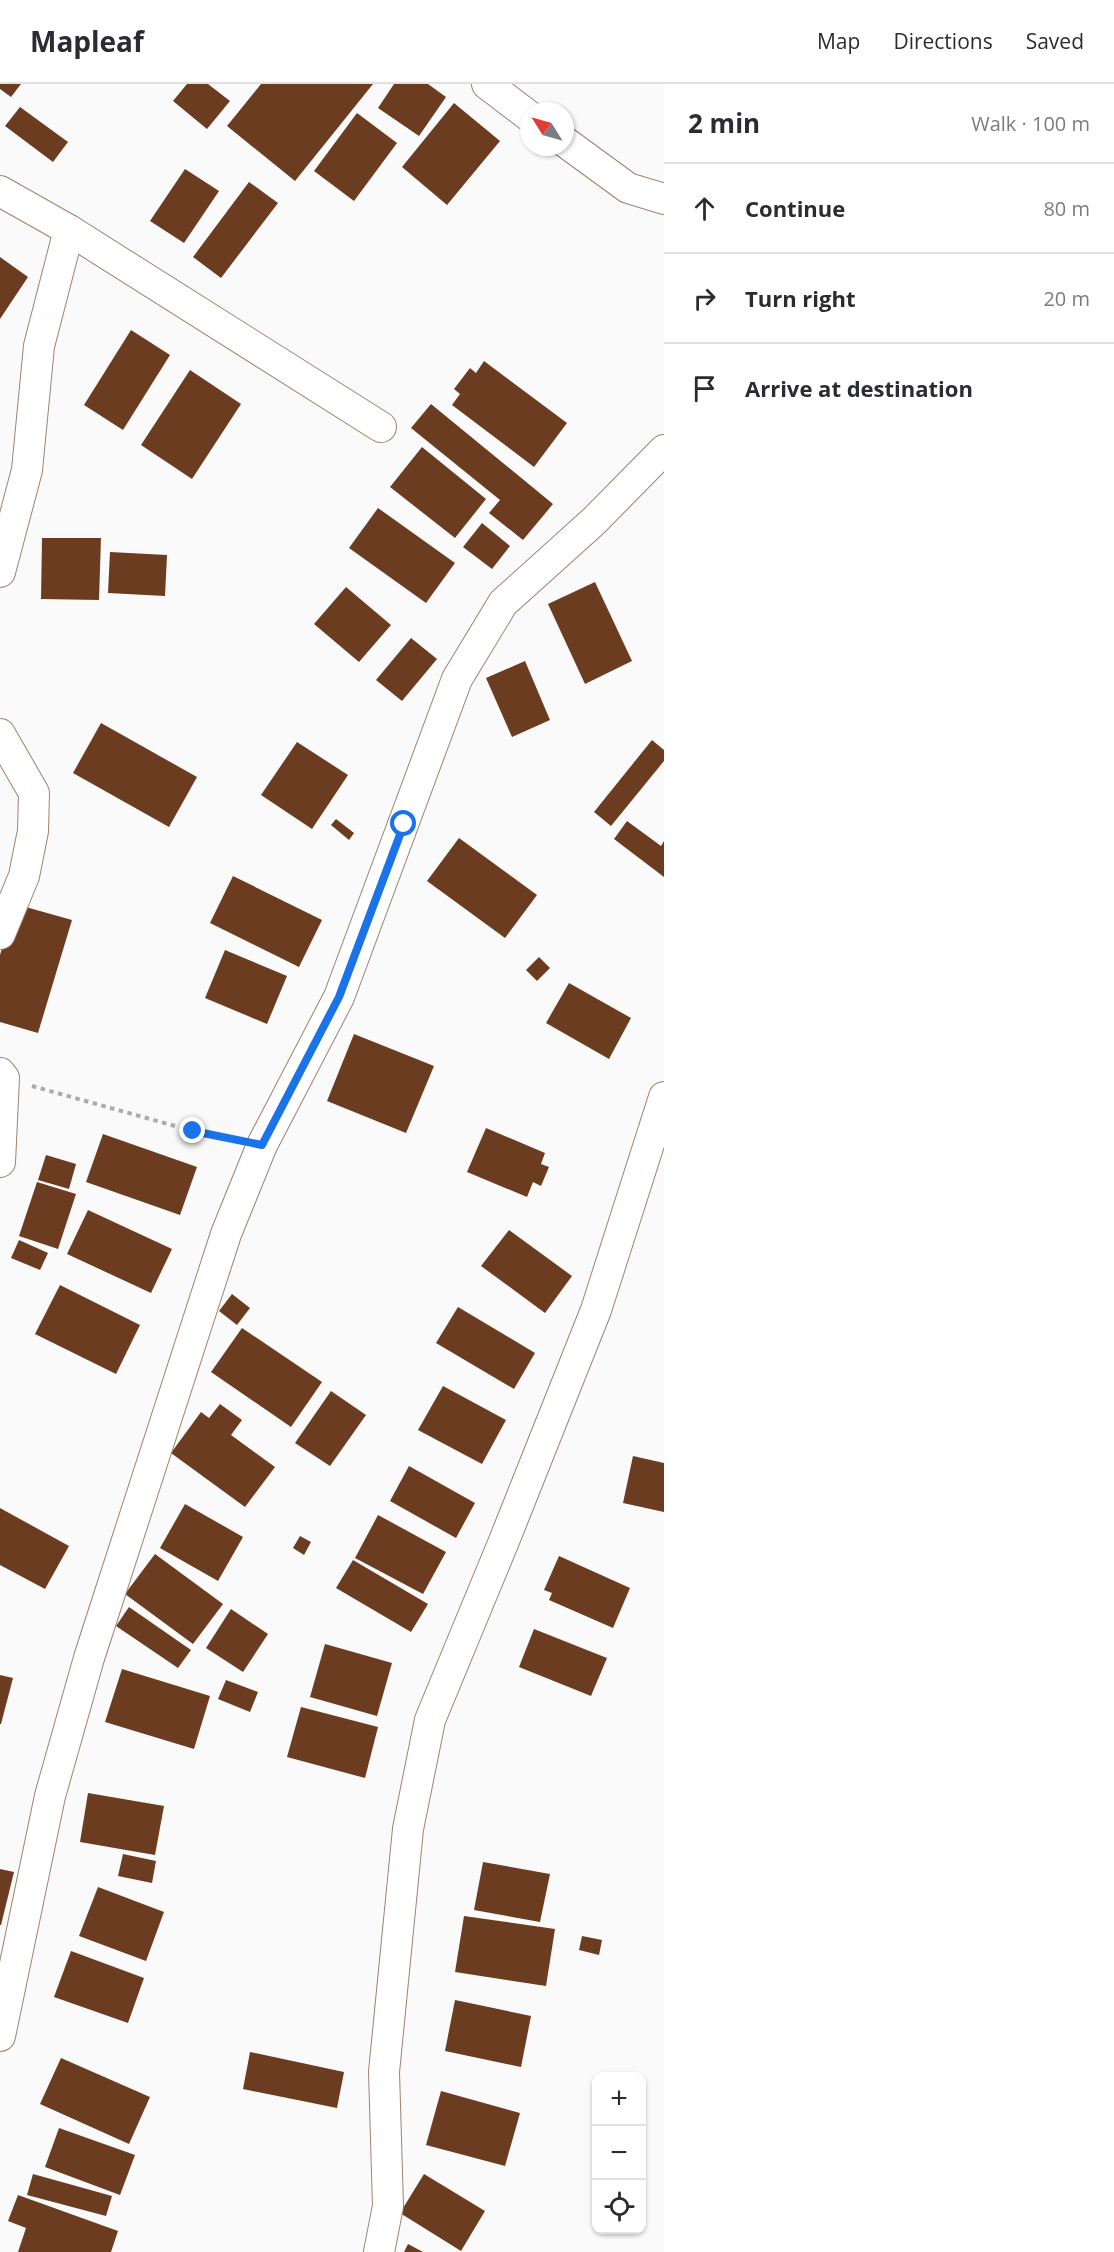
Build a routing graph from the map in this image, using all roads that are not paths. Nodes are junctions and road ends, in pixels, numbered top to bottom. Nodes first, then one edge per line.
1 (487, 84) edge
2 (520, 109) edge
3 (574, 149) edge
4 (0, 191) edge
5 (664, 199) edge
6 (69, 230) junction
7 (381, 427) dead end
8 (664, 450) edge
9 (0, 572) edge
10 (0, 734) edge
11 (0, 934) edge
12 (2, 1075) edge
13 (664, 1097) edge
14 (0, 1162) edge
15 (0, 2036) edge
16 (378, 2252) edge

1 - 2 street
3 - 5 street
4 - 6 street
6 - 7 street
6 - 9 street
8 - 15 street
10 - 11 street
12 - 14 street
13 - 16 street

